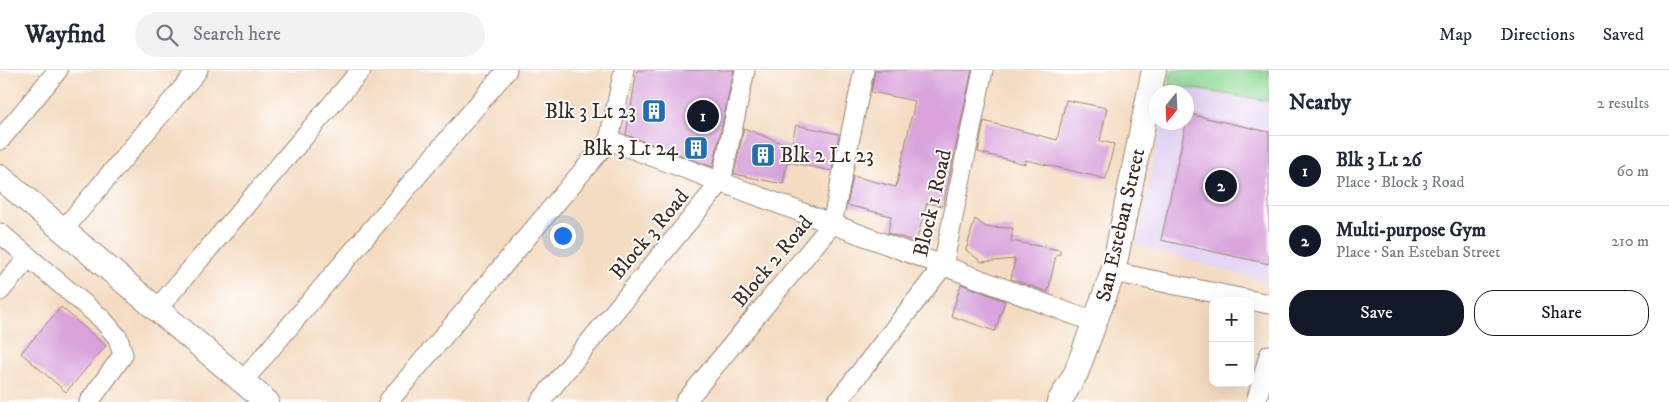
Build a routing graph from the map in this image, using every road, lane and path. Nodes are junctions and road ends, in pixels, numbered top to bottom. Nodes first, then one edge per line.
1 (58, 70) edge
2 (198, 70) edge
3 (361, 70) edge
4 (507, 70) edge
5 (624, 70) edge
6 (745, 70) edge
7 (864, 70) edge
8 (983, 70) edge
9 (1154, 70) edge
10 (0, 140) edge
11 (609, 140) junction
12 (0, 177) edge
13 (721, 182) junction
14 (832, 224) junction
15 (63, 230) junction
16 (0, 233) edge
17 (28, 257) junction
18 (944, 266) junction
19 (1113, 272) junction
20 (0, 291) edge
21 (1269, 304) edge
22 (157, 309) junction
23 (1096, 323) junction
24 (1269, 355) edge
25 (243, 381) junction
26 (89, 402) edge
27 (267, 402) edge
28 (388, 402) edge
29 (540, 402) edge
30 (684, 402) edge
31 (837, 402) edge
32 (1059, 402) edge
33 (1256, 402) edge

1 - 10 street
2 - 15 street
3 - 22 street
4 - 25 street
5 - 11 street
6 - 13 street, Block 3 Road
7 - 14 street, Block 2 Road
8 - 18 street, Block 1 Road
9 - 19 street, San Esteban Street
11 - 13 street
11 - 28 street
12 - 15 street
13 - 14 street
13 - 29 street, Block 3 Road
14 - 18 street
14 - 30 street, Block 2 Road
15 - 22 street
16 - 17 street
17 - 20 street
17 - 26 street
18 - 23 street
18 - 31 street, Block 1 Road
19 - 21 street
19 - 23 street, San Esteban Street
22 - 25 street
23 - 32 street, San Esteban Street
24 - 33 street
25 - 27 street

